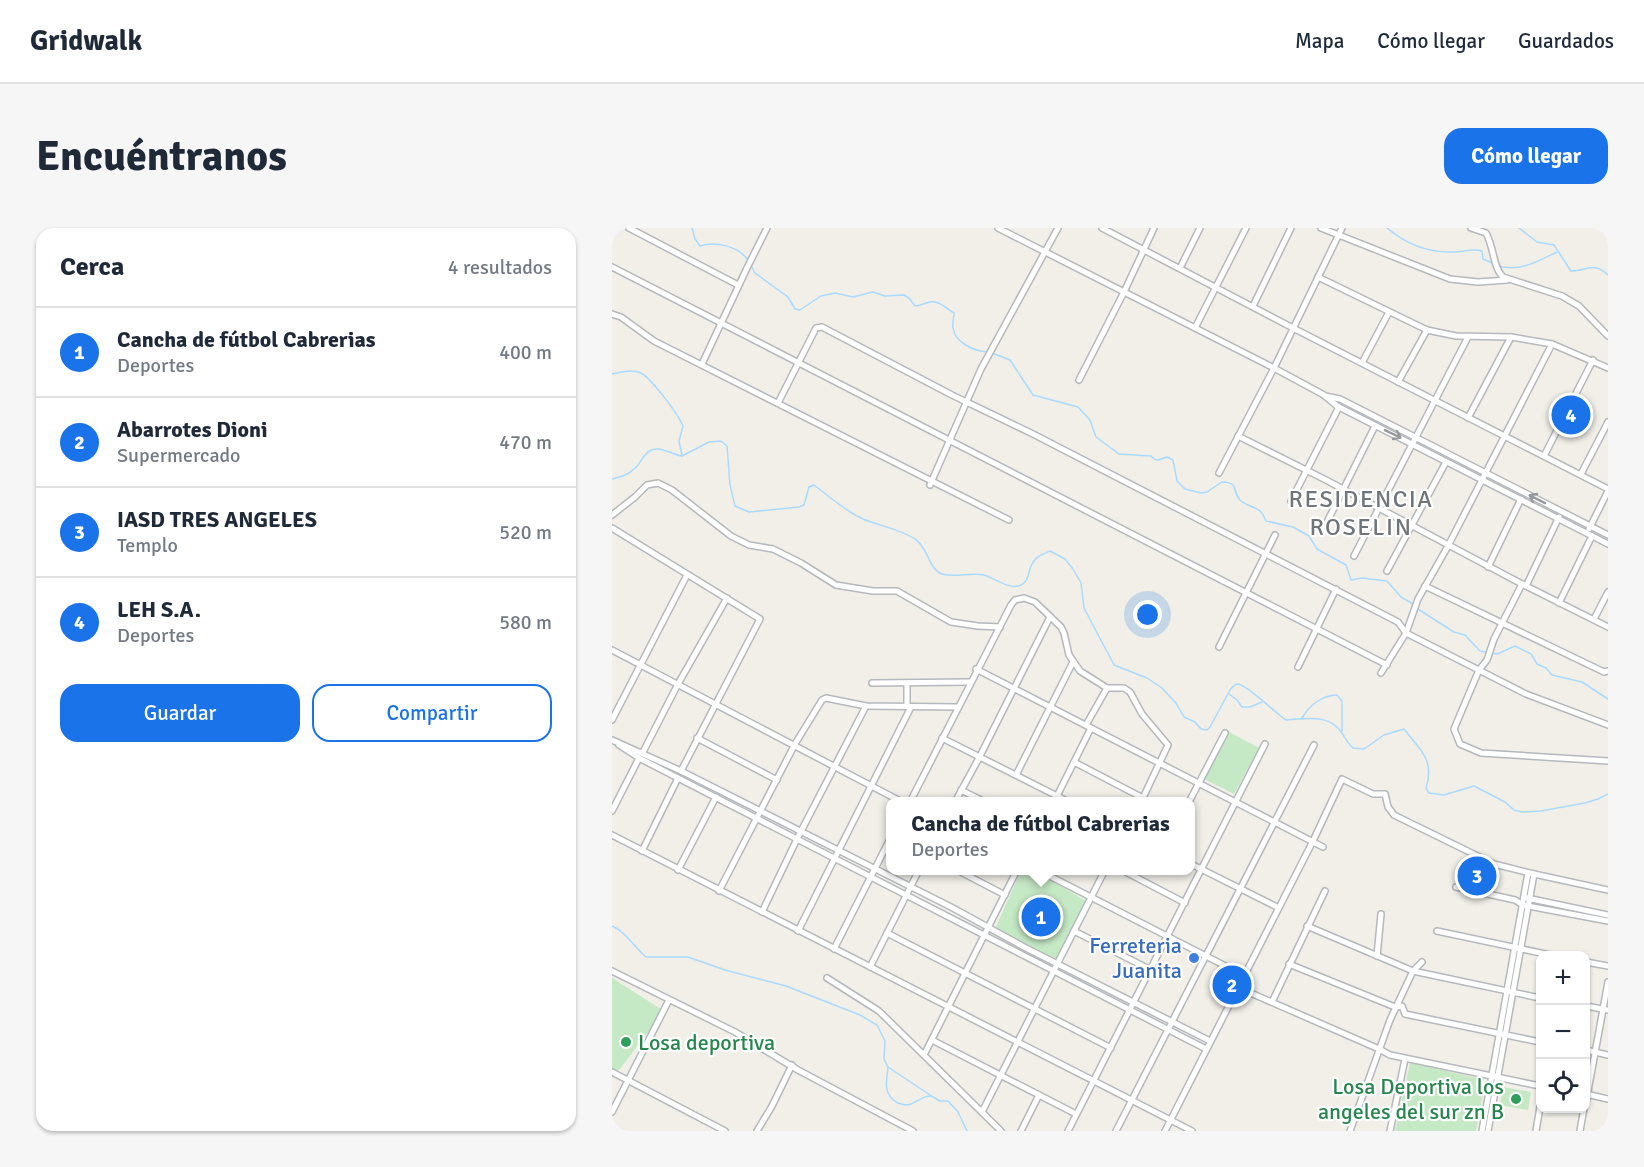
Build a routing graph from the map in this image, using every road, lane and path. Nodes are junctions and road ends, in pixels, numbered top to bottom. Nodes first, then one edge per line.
1 (629, 228) edge
2 (767, 228) edge
3 (998, 228) edge
4 (1058, 228) edge
5 (1154, 228) edge
6 (1200, 228) edge
7 (1246, 228) edge
8 (1291, 228) edge
9 (1321, 228) edge
10 (1342, 228) edge
11 (1471, 228) edge
12 (1105, 229) edge
13 (1339, 235) junction
14 (1144, 250) junction
15 (1046, 252) junction
16 (612, 267) edge
17 (1180, 268) junction
18 (1318, 277) junction
19 (1507, 280) junction
20 (738, 285) junction
21 (1216, 287) junction
22 (1124, 292) junction
23 (1252, 306) junction
24 (1389, 312) junction
25 (612, 314) edge
26 (720, 324) junction
27 (1195, 328) junction
28 (1293, 328) junction
29 (1427, 330) junction
30 (1608, 336) edge
31 (1468, 337) junction
32 (1511, 337) junction
33 (1552, 344) junction
34 (1593, 360) junction
35 (1362, 363) junction
36 (702, 364) junction
37 (798, 364) junction
38 (1274, 368) junction
39 (1608, 368) edge
40 (1079, 380) dead end
41 (1398, 382) junction
42 (1324, 395) junction
43 (1435, 401) junction
44 (966, 402) junction
45 (778, 403) junction
46 (1339, 407) junction
47 (1468, 418) junction
48 (1608, 422) edge
49 (1375, 426) junction
50 (1238, 436) junction
51 (1504, 436) junction
52 (1416, 438) junction
53 (950, 440) junction
54 (1413, 444) junction
55 (1544, 456) junction
56 (1446, 462) junction
57 (1306, 470) junction
58 (1218, 472) dead end
59 (1485, 472) junction
60 (1581, 474) junction
61 (1482, 480) junction
62 (931, 483) junction
63 (1343, 489) junction
64 (1608, 490) edge
65 (1521, 499) junction
66 (1291, 501) dead end
67 (1379, 509) junction
68 (1562, 512) junction
69 (612, 515) edge
70 (1558, 519) junction
71 (1009, 520) dead end
72 (1411, 526) junction
73 (1591, 527) junction
74 (612, 529) edge
75 (1322, 532) dead end
76 (1589, 534) junction
77 (1608, 535) edge
78 (1275, 536) dead end
79 (1608, 544) edge
80 (1448, 546) junction
81 (1266, 553) junction
82 (1354, 556) dead end
83 (1488, 567) junction
84 (1387, 572) dead end
85 (687, 575) junction
86 (1524, 585) junction
87 (1425, 586) junction
88 (1336, 590) junction
89 (1608, 591) edge
90 (1246, 593) junction
91 (727, 598) junction
92 (1559, 603) junction
93 (1050, 617) junction
94 (1594, 620) junction
95 (1502, 624) junction
96 (1000, 627) junction
97 (1608, 627) edge
98 (1317, 629) junction
99 (1406, 633) junction
100 (1219, 647) dead end
101 (612, 650) edge
102 (1073, 662) junction
103 (1387, 664) junction
104 (640, 666) junction
105 (1298, 667) dead end
106 (976, 669) junction
107 (1479, 670) junction
108 (1608, 671) edge
109 (1381, 674) dead end
110 (970, 682) junction
111 (872, 683) dead end
112 (907, 683) junction
113 (678, 684) junction
114 (1013, 688) junction
115 (1107, 688) junction
116 (715, 704) junction
117 (866, 706) junction
118 (1050, 706) junction
119 (909, 707) junction
120 (958, 707) junction
121 (612, 720) edge
122 (1608, 725) edge
123 (1089, 726) junction
124 (1225, 733) dead end
125 (697, 738) junction
126 (942, 738) junction
127 (612, 741) edge
128 (795, 744) junction
129 (1265, 744) dead end
130 (1314, 745) dead end
131 (641, 755) junction
132 (979, 758) junction
133 (1608, 761) edge
134 (1074, 762) junction
135 (1160, 763) junction
136 (836, 766) junction
137 (681, 771) junction
138 (1016, 775) junction
139 (678, 778) junction
140 (777, 780) junction
141 (1199, 782) junction
142 (873, 786) junction
143 (961, 790) junction
144 (716, 797) junction
145 (894, 797) edge
146 (912, 797) edge
147 (957, 797) edge
148 (976, 797) edge
149 (1053, 797) edge
150 (1057, 797) edge
151 (1137, 797) edge
152 (1143, 797) edge
153 (1191, 797) edge
154 (1237, 802) junction
155 (612, 811) edge
156 (761, 813) junction
157 (757, 819) junction
158 (1275, 820) junction
159 (801, 832) junction
160 (612, 835) edge
161 (797, 839) junction
162 (1313, 841) junction
163 (886, 846) edge
164 (1323, 847) dead end
165 (837, 850) junction
166 (642, 851) junction
167 (834, 858) junction
168 (1195, 866) edge
169 (874, 869) junction
170 (678, 870) junction
171 (1202, 870) junction
172 (1531, 873) junction
173 (916, 875) edge
174 (967, 875) edge
175 (1015, 875) edge
176 (1048, 875) edge
177 (1103, 875) edge
178 (1132, 875) edge
179 (870, 876) junction
180 (1456, 887) dead end
181 (910, 888) junction
182 (1240, 888) junction
183 (1608, 890) edge
184 (719, 891) junction
185 (1325, 891) dead end
186 (906, 894) junction
187 (1005, 895) junction
188 (1092, 897) junction
189 (1527, 902) junction
190 (1185, 903) junction
191 (1277, 908) junction
192 (762, 912) junction
193 (1381, 914) dead end
194 (1608, 915) edge
195 (1608, 921) edge
196 (1307, 927) junction
197 (988, 928) junction
198 (798, 931) junction
199 (1074, 931) junction
200 (1437, 931) dead end
201 (886, 933) junction
202 (985, 935) junction
203 (1168, 935) junction
204 (1518, 948) junction
205 (834, 949) junction
206 (1536, 952) edge
207 (1206, 955) junction
208 (1377, 956) junction
209 (1422, 962) dead end
210 (1590, 963) edge
211 (1058, 964) junction
212 (1289, 964) junction
213 (1608, 966) edge
214 (870, 967) junction
215 (1054, 970) junction
216 (1151, 970) junction
217 (612, 971) edge
218 (1413, 971) junction
219 (965, 974) junction
220 (1243, 975) junction
221 (827, 978) dead end
222 (1608, 982) edge
223 (1237, 987) junction
224 (1510, 992) junction
225 (1536, 997) edge
226 (669, 1000) junction
227 (1272, 1002) junction
228 (1135, 1003) junction
229 (1395, 1007) junction
230 (1590, 1007) edge
231 (949, 1008) junction
232 (1035, 1009) junction
233 (1131, 1010) junction
234 (1605, 1010) edge
235 (1173, 1021) junction
236 (1169, 1029) junction
237 (1503, 1035) junction
238 (932, 1040) junction
239 (1210, 1041) junction
240 (1536, 1041) edge
241 (1017, 1042) junction
242 (1111, 1048) junction
243 (1206, 1049) junction
244 (1379, 1049) junction
245 (1590, 1051) edge
246 (1595, 1052) junction
247 (924, 1055) junction
248 (1608, 1055) edge
249 (1406, 1059) junction
250 (792, 1065) junction
251 (612, 1072) edge
252 (999, 1075) junction
253 (1590, 1076) edge
254 (1494, 1078) junction
255 (628, 1080) junction
256 (1094, 1081) junction
257 (1536, 1085) edge
258 (1039, 1095) junction
259 (1590, 1096) edge
260 (1608, 1099) edge
261 (1132, 1100) junction
262 (612, 1112) edge
263 (982, 1112) junction
264 (1539, 1113) edge
265 (1583, 1113) edge
266 (1076, 1114) junction
267 (1170, 1120) junction
268 (725, 1131) edge
269 (757, 1131) edge
270 (913, 1131) edge
271 (1001, 1131) edge
272 (1021, 1131) edge
273 (1068, 1131) edge
274 (1116, 1131) edge
275 (1165, 1131) edge
276 (1192, 1131) edge
277 (1350, 1131) edge
278 (1390, 1131) edge
279 (1482, 1131) edge
280 (1488, 1131) edge
281 (1536, 1131) edge
282 (1580, 1131) edge

1 - 20 street
2 - 20 street
3 - 15 street
4 - 15 street
5 - 14 street
6 - 17 street
7 - 21 street
8 - 23 street
9 - 13 street
10 - 13 street
11 - 19 street
12 - 14 street
13 - 18 street
13 - 19 street
14 - 17 street
14 - 22 street
15 - 22 street
15 - 44 street
16 - 26 street
17 - 21 street
18 - 24 street
18 - 28 street
19 - 30 street
20 - 26 street
21 - 23 street
21 - 27 street
22 - 27 street
22 - 40 street
23 - 28 street
24 - 29 street
24 - 35 street
25 - 36 street
26 - 36 street
26 - 37 street
27 - 38 street
28 - 35 street
28 - 38 street
29 - 31 street
29 - 41 street
31 - 32 street
31 - 43 street
32 - 33 street
32 - 47 street
33 - 34 street
33 - 51 street
34 - 39 street
34 - 55 street
35 - 41 street
36 - 45 street
37 - 44 street
37 - 45 street
37 - 53 street
38 - 42 street
38 - 50 street
41 - 43 street
42 - 46 street
42 - 52 street
43 - 47 street
43 - 52 street
44 - 53 street
44 - 81 street
45 - 62 street
46 - 49 street
46 - 57 street
47 - 51 street
48 - 60 street
49 -> 54 street
49 - 63 street
50 - 57 street
50 - 58 street
51 - 55 street
51 - 59 street
52 - 54 street
52 - 59 street
53 - 62 street
53 - 90 street
54 - 56 street
54 - 67 street
55 - 60 street
56 - 61 street
56 - 72 street
57 - 63 street
57 - 66 street
59 - 61 street
68 -> 59 street
60 - 64 street
61 - 65 street
61 - 80 street
62 - 71 street
63 - 67 street
63 - 75 street
64 - 73 street
65 - 70 street
65 - 83 street
67 - 72 street
67 - 82 street
68 - 70 street
68 - 73 street
69 - 96 street
70 - 76 street
70 - 86 street
72 - 80 street
72 - 84 street
73 - 76 street
73 - 77 street
74 - 85 street
76 - 79 street
76 - 92 street
78 - 81 street
80 - 83 street
80 - 87 street
81 - 88 street
81 - 90 street
83 - 86 street
85 - 91 street
85 - 104 street
86 - 92 street
86 - 95 street
87 - 95 street
87 - 99 street
88 - 98 street
88 - 99 street
89 - 94 street
90 - 98 street
90 - 100 street
91 - 113 street
91 - 116 street
92 - 94 street
93 - 96 street
93 - 102 street
93 - 114 street
94 - 97 street
95 - 107 street
95 - 108 street
96 - 106 street
98 - 103 street
98 - 105 street
99 - 103 street
99 - 107 street
101 - 104 street
102 - 115 street
102 - 118 street
103 - 109 street
104 - 113 street
104 - 121 street
106 - 110 street
106 - 114 street
107 - 122 street
107 - 133 street
110 - 112 street
110 - 120 street
111 - 112 street
112 - 119 street
113 - 116 street
113 - 131 street
114 - 118 street
114 - 132 street
115 - 123 street
115 - 135 street
116 - 125 street
116 - 128 street
117 - 119 street
117 - 128 street
117 - 136 street
118 - 123 street
118 - 138 street
119 - 120 street
119 - 142 street
120 - 126 street
123 - 134 street
123 - 135 street
124 - 141 street
125 - 137 street
125 - 140 street
126 - 132 street
126 - 146 street
127 - 131 street
128 - 136 street
128 - 140 street
129 - 154 street
130 - 158 street
131 - 137 street
131 - 139 street
131 - 155 street
132 - 138 street
132 - 143 street
134 - 150 street
134 - 151 street
135 - 141 street
135 - 152 street
136 - 142 street
136 - 159 street
137 - 156 street
138 - 149 street
139 - 144 street
139 - 166 street
140 - 156 street
141 - 153 street
141 - 154 street
142 - 145 street
142 - 165 street
143 - 147 street
143 - 148 street
144 - 157 street
144 - 170 street
154 - 158 street
154 - 171 street
156 - 157 street
156 - 159 street
157 - 161 street
157 - 184 street
158 - 162 street
158 - 182 street
159 - 161 street
159 - 165 street
160 - 166 street
161 - 167 street
161 - 192 street
162 - 164 street
162 - 172 street
162 - 191 street
163 - 169 street
165 - 167 street
165 - 169 street
166 - 170 street
167 - 179 street
167 - 198 street
168 - 171 street
169 - 179 street
169 - 181 street
170 - 184 street
171 - 182 street
171 - 190 street
172 - 183 street
172 - 189 street
173 - 181 street
174 - 187 street
175 - 187 street
176 - 188 street
177 - 188 street
178 - 190 street
179 - 186 street
179 - 205 street
180 - 189 street
181 - 186 street
181 - 197 street
182 - 191 street
182 - 207 street
184 - 192 street
185 - 196 street
186 - 201 street
186 - 202 street
187 - 197 street
188 - 199 street
188 - 203 street
189 - 194 street
189 - 195 street
189 - 204 street
190 - 203 street
191 - 220 street
192 - 198 street
193 - 208 street
196 - 208 street
196 - 212 street
197 - 202 street
197 - 211 street
198 - 205 street
199 - 211 street
199 - 216 street
200 - 204 street
201 - 214 street
201 - 219 street
202 - 215 street
202 - 219 street
203 - 207 street
203 - 216 street
204 - 206 street
204 - 224 street
205 - 214 street
207 - 220 street
207 - 235 street
208 - 218 street
209 - 218 street
210 - 213 street
211 - 215 street
211 - 228 street
212 - 227 street
212 - 229 street
214 - 231 street
215 - 232 street
215 - 233 street
216 - 228 street
217 - 226 street
218 - 224 street
218 - 229 street
219 - 231 street
219 - 232 street
220 - 223 street
221 - 247 street
222 - 234 street
223 - 227 street
223 - 239 street
224 - 225 street
224 - 237 street
226 - 250 street
226 - 255 street
227 - 244 street
228 - 233 street
228 - 235 street
229 - 237 street
229 - 244 street
230 - 234 street
231 - 238 street
231 - 241 street
232 - 241 street
232 - 242 street
233 - 236 street
233 - 242 street
234 - 246 street
235 - 236 street
235 - 239 street
236 - 243 street
236 - 261 street
237 - 240 street
237 - 254 street
238 - 247 street
238 - 252 street
239 - 243 street
241 - 252 street
241 - 256 street
242 - 256 street
243 - 267 street
244 - 249 street
244 - 277 street
245 - 246 street
246 - 248 street
246 - 253 street
247 - 263 street
249 - 254 street
249 - 278 street
250 - 269 street
250 - 270 street
251 - 255 street
252 - 258 street
252 - 263 street
254 - 257 street
254 - 279 street
254 - 280 street
255 - 262 street
255 - 268 street
256 - 261 street
256 - 266 street
258 - 266 street
258 - 272 street
259 - 260 street
261 - 267 street
261 - 274 street
263 - 271 street
264 - 281 street
265 - 282 street
266 - 273 street
267 - 275 street
267 - 276 street

